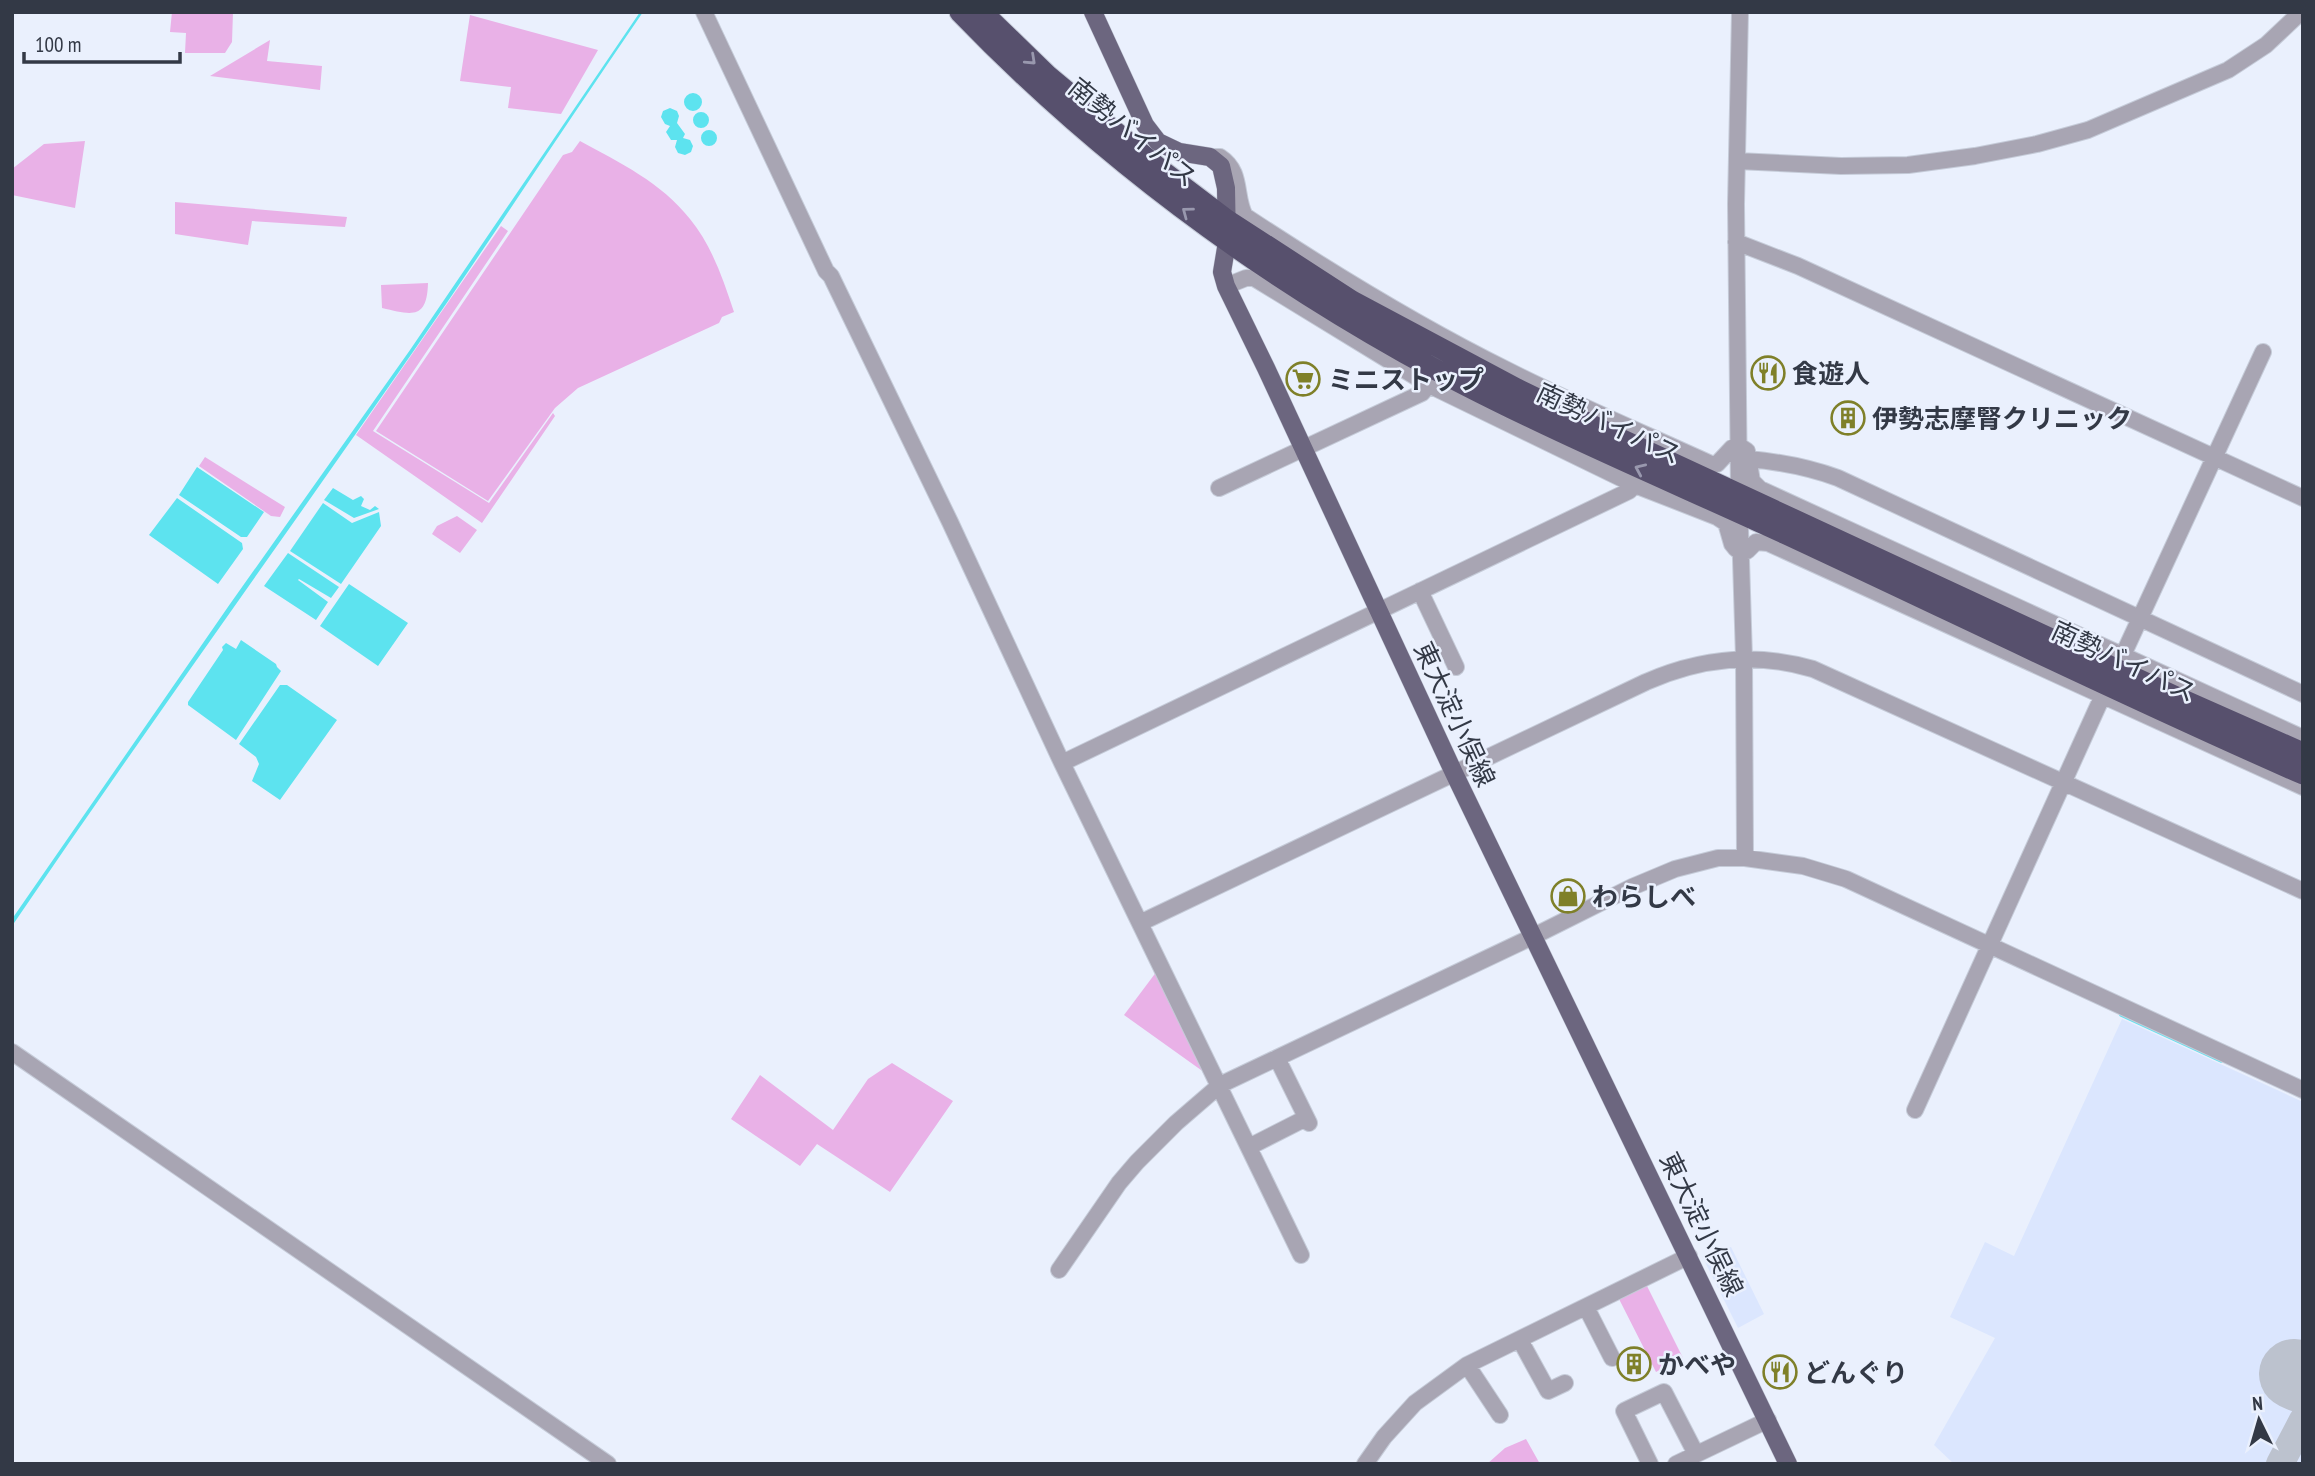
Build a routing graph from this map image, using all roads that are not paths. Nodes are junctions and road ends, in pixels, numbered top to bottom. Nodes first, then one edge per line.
1 (704, 12) edge
2 (960, 12) edge
3 (982, 12) edge
4 (1093, 12) edge
5 (1740, 12) edge
6 (2301, 12) edge
7 (1210, 158) junction
8 (1737, 161) junction
9 (1227, 220) junction
10 (1227, 242) junction
11 (1736, 242) junction
12 (1226, 286) junction
13 (2263, 352) dead end
14 (1429, 385) junction
15 (1738, 445) junction
16 (1303, 448) junction
17 (2216, 458) junction
18 (1749, 459) junction
19 (1635, 485) junction
20 (1219, 488) dead end
21 (2303, 498) edge
22 (1739, 504) junction
23 (1741, 551) junction
24 (1420, 590) junction
25 (1378, 610) junction
26 (2140, 618) junction
27 (2123, 654) junction
28 (1744, 658) junction
29 (1456, 667) dead end
30 (2303, 694) edge
31 (2103, 695) junction
32 (2303, 738) edge
33 (2303, 753) edge
34 (1062, 763) junction
35 (1454, 773) junction
36 (2303, 774) edge
37 (2064, 781) junction
38 (2303, 787) edge
39 (1745, 858) junction
40 (2303, 891) edge
41 (1140, 923) junction
42 (1534, 936) junction
43 (1990, 945) junction
44 (12, 1052) edge
45 (1277, 1058) junction
46 (1220, 1085) junction
47 (2303, 1090) edge
48 (1915, 1110) dead end
49 (1249, 1147) junction
50 (1301, 1255) dead end
51 (1689, 1256) junction
52 (1059, 1270) dead end
53 (1586, 1307) junction
54 (1520, 1340) junction
55 (1612, 1358) dead end
56 (1467, 1366) junction
57 (1565, 1383) dead end
58 (1500, 1415) dead end
59 (1768, 1420) junction
60 (1696, 1454) junction
61 (608, 1464) edge
62 (1365, 1464) edge
63 (1650, 1464) edge
64 (1676, 1464) edge
65 (1788, 1464) edge

1 - 34 street
10 -> 2 highway, 南勢バイパス
3 -> 9 highway, 南勢バイパス
4 - 7 main road
5 - 8 street
6 - 8 street
7 - 9 main road, 東大淀小俣線
7 - 15 street
8 - 11 street
9 - 10 main road, 東大淀小俣線
9 - 22 highway, 南勢バイパス
10 - 12 main road, 東大淀小俣線
22 -> 10 highway, 南勢バイパス
11 - 15 street
11 - 17 street
12 - 14 street
12 - 16 main road, 東大淀小俣線
13 - 17 street
14 - 16 street
14 - 19 street
15 - 18 street
15 - 22 street
16 - 20 street
16 - 25 main road, 東大淀小俣線
17 - 21 street
17 - 26 street
18 - 26 street
18 - 27 street
19 - 23 street
19 - 24 street
22 - 23 street
22 - 33 highway, 南勢バイパス
22 - 36 highway, 南勢バイパス
23 - 28 street
23 - 31 street
24 - 25 street
24 - 29 street
25 - 34 street
25 - 35 main road, 東大淀小俣線
26 - 27 street
26 - 30 street
27 - 32 street
28 - 35 street
28 - 37 street
28 - 39 street
31 - 37 street
31 - 38 street
34 - 41 street
35 - 41 street
35 - 42 main road, 東大淀小俣線
37 - 40 street
37 - 43 street
39 - 42 street
39 - 43 street
41 - 46 street
42 - 45 street
42 - 51 main road, 東大淀小俣線
43 - 47 street
43 - 48 street
44 - 61 street
45 - 46 street
45 - 49 street
46 - 49 street
46 - 52 street
49 - 50 street
51 - 53 street
51 - 59 main road, 東大淀小俣線
53 - 54 street
53 - 55 street
54 - 56 street
54 - 57 street
56 - 58 street
56 - 62 street
59 - 60 street
59 - 65 main road, 東大淀小俣線
60 - 63 street
60 - 64 street

